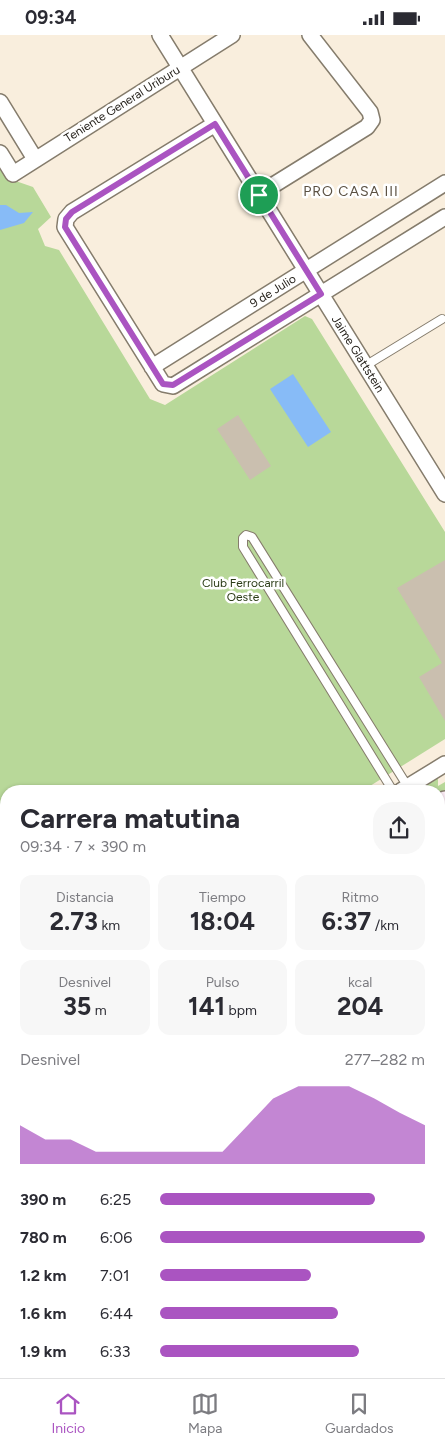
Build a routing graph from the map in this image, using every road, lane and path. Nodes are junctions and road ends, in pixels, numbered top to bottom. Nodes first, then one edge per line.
1 (160, 35) edge
2 (232, 35) edge
3 (310, 35) edge
4 (180, 67) junction
5 (0, 102) edge
6 (215, 124) junction
7 (0, 153) edge
8 (35, 159) junction
9 (445, 183) edge
10 (259, 195) junction
11 (445, 217) edge
12 (306, 270) junction
13 (321, 294) junction
14 (442, 319) dead end
15 (366, 366) junction
16 (152, 367) junction
17 (445, 494) edge
18 (445, 764) edge
19 (388, 785) edge
20 (402, 785) edge
21 (411, 785) edge

1 - 4 street, Jaime Glattstein
2 - 4 street, Teniente General Uriburu
3 - 10 street
4 - 6 street, Jaime Glattstein
4 - 8 street, Teniente General Uriburu
5 - 8 street
6 - 10 street, Jaime Glattstein
6 - 16 street
7 - 8 street, Teniente General Uriburu
9 - 12 street, 9 de Julio
10 - 12 street, Jaime Glattstein
11 - 13 street
12 - 13 street, Jaime Glattstein
12 - 16 street, 9 de Julio
13 - 15 street, Jaime Glattstein
13 - 16 street
14 - 15 lane
15 - 17 street, Jaime Glattstein
18 - 21 street
19 - 20 lane

